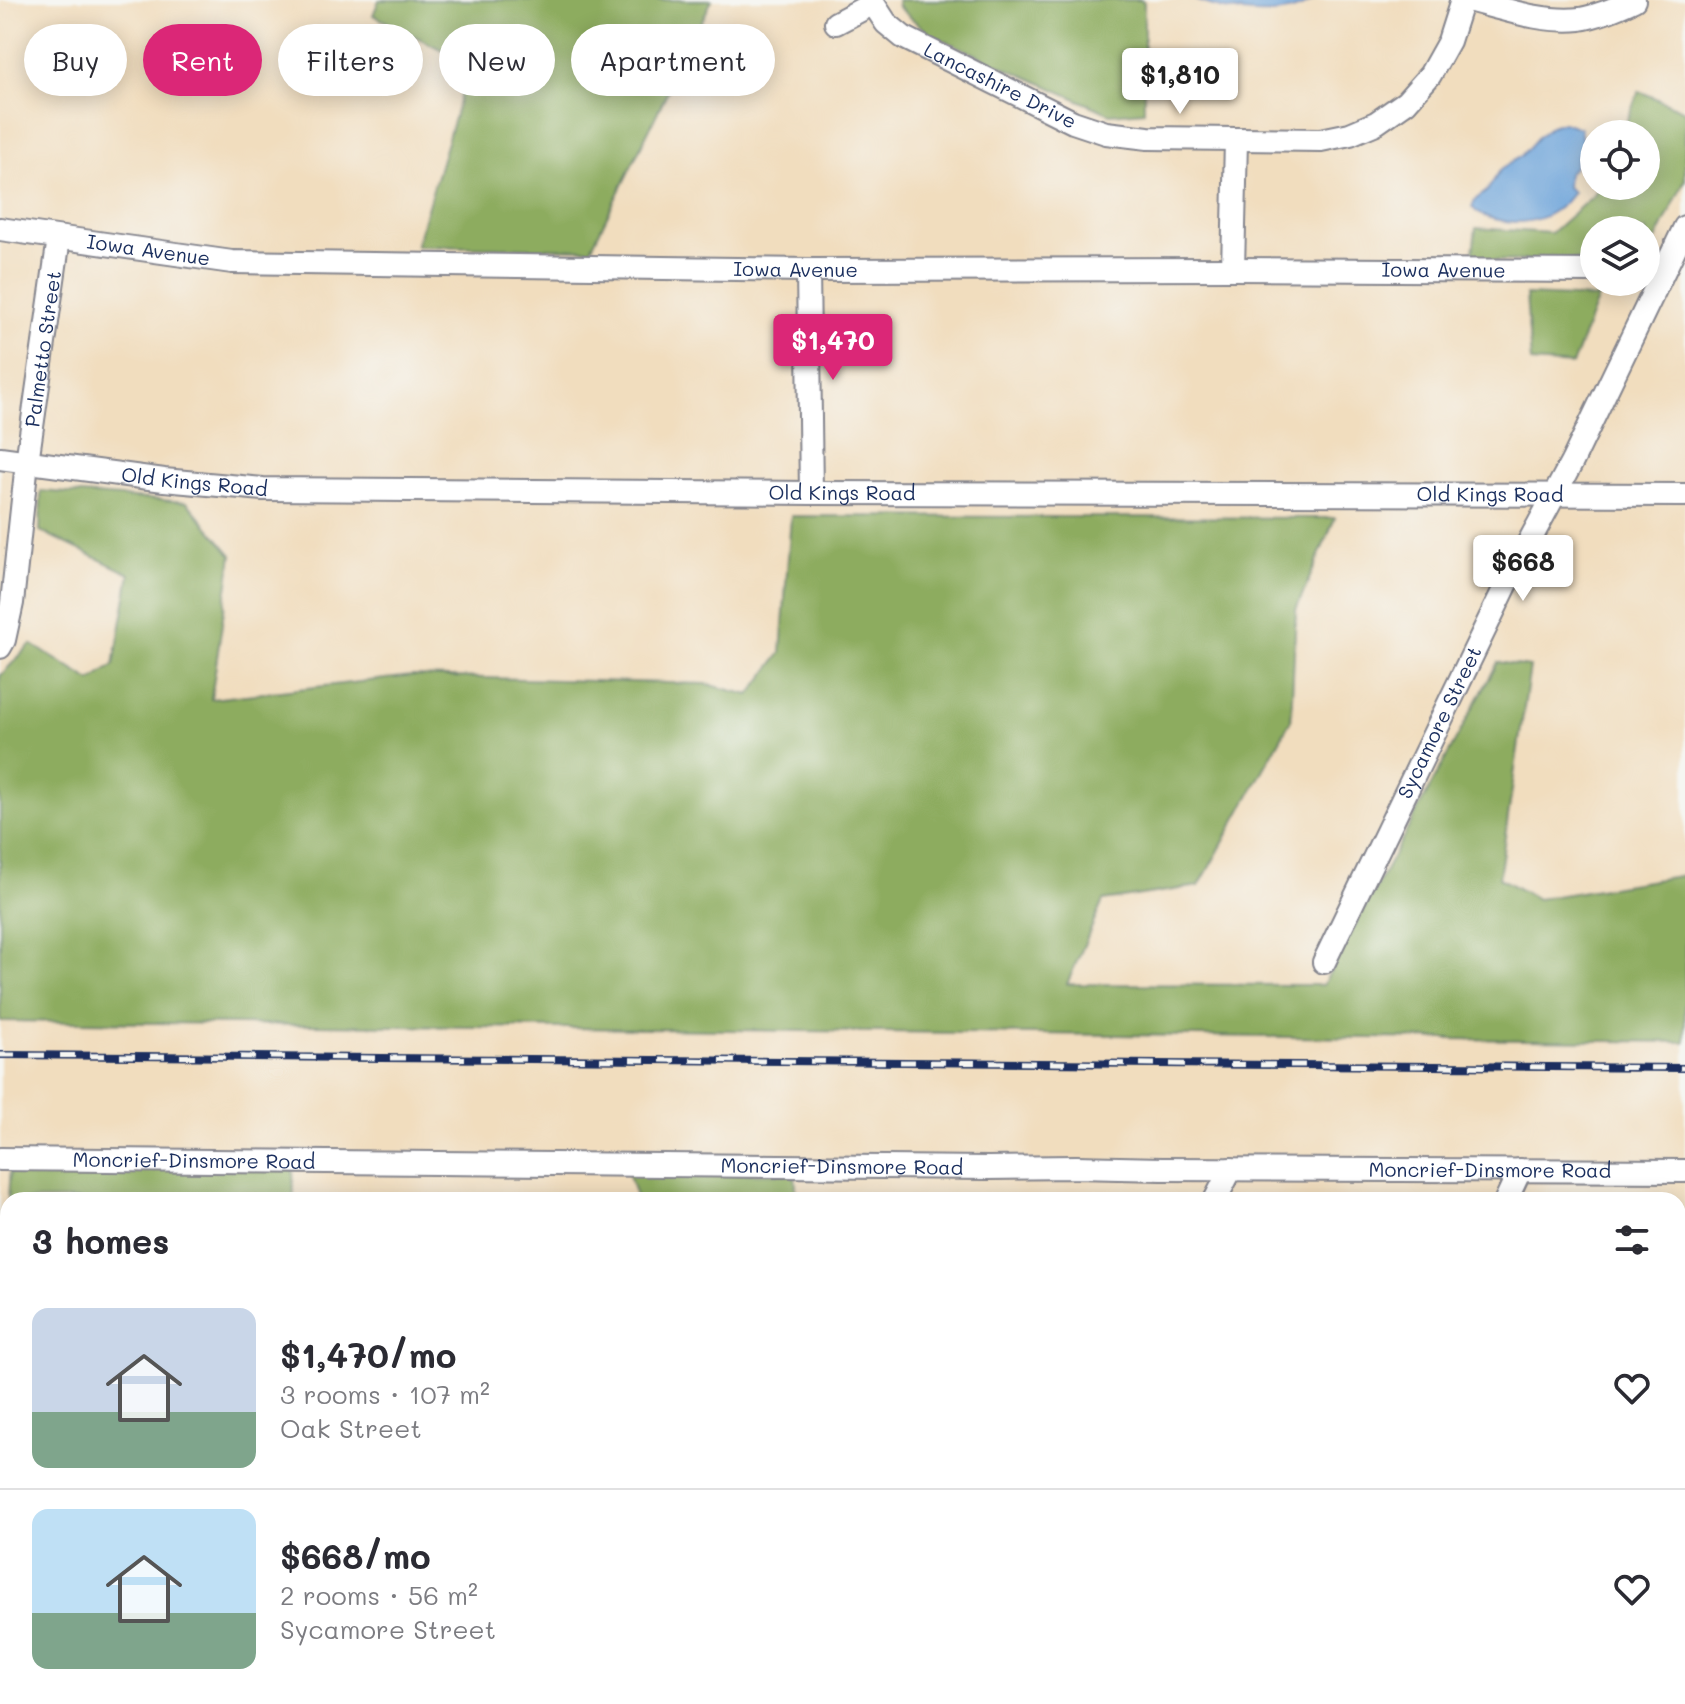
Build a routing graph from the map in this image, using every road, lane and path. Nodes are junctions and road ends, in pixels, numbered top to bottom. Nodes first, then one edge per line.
1 (1462, 0) edge
2 (1468, 0) edge
3 (1634, 0) edge
4 (872, 2) edge
5 (836, 23) dead end
6 (1236, 140) junction
7 (1685, 227) edge
8 (0, 229) edge
9 (59, 238) junction
10 (1660, 264) edge
11 (1233, 269) junction
12 (808, 270) junction
13 (1580, 271) edge
14 (1644, 296) edge
15 (0, 458) edge
16 (27, 462) junction
17 (811, 493) junction
18 (1555, 494) junction
19 (1685, 495) edge
20 (0, 647) edge
21 (1324, 962) dead end
22 (0, 1159) edge
23 (1231, 1169) junction
24 (1520, 1170) junction
25 (1685, 1171) edge
26 (1219, 1192) edge
27 (1510, 1192) edge

1 - 6 street, Lancashire Drive
2 - 3 street
4 - 5 street
4 - 6 street, Lancashire Drive
6 - 11 street
7 - 10 street, Sycamore Street
8 - 9 street, Iowa Avenue
9 - 12 street, Iowa Avenue
9 - 16 street, Palmetto Street
11 - 12 street, Iowa Avenue
11 - 13 street, Iowa Avenue
12 - 17 street
14 - 18 street, Sycamore Street
15 - 16 street, Old Kings Road
16 - 17 street, Old Kings Road
16 - 20 street, Palmetto Street
17 - 18 street, Old Kings Road
18 - 19 street, Old Kings Road
18 - 21 street, Sycamore Street
22 - 23 street, Moncrief-Dinsmore Road
23 - 24 street, Moncrief-Dinsmore Road
23 - 26 street
24 - 25 street, Moncrief-Dinsmore Road
24 - 27 street

